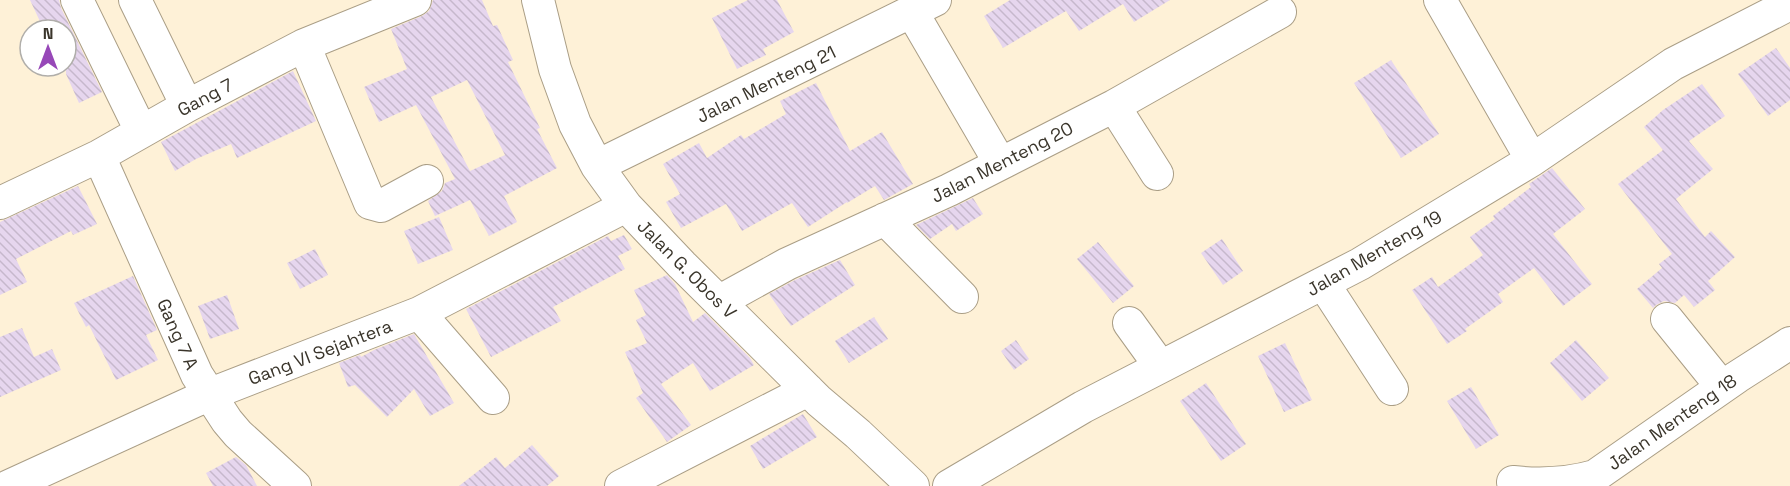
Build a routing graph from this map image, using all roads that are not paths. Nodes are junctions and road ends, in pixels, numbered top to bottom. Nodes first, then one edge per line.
1 (78, 0) edge
2 (135, 0) edge
3 (415, 0) edge
4 (538, 0) edge
5 (1440, 0) edge
6 (1790, 4) edge
7 (924, 6) edge
8 (1280, 12) dead end
9 (304, 45) junction
10 (187, 106) junction
11 (1114, 106) junction
12 (141, 131) junction
13 (99, 156) junction
14 (1532, 160) junction
15 (1000, 163) junction
16 (597, 166) junction
17 (1157, 174) dead end
18 (426, 181) dead end
19 (0, 203) edge
20 (626, 206) junction
21 (885, 219) junction
22 (1323, 283) junction
23 (962, 297) dead end
24 (720, 301) junction
25 (418, 313) junction
26 (1667, 319) dead end
27 (1129, 323) dead end
28 (1790, 343) edge
29 (1160, 366) junction
30 (1722, 387) junction
31 (1392, 389) dead end
32 (808, 390) junction
33 (208, 395) junction
34 (493, 398) dead end
35 (1513, 482) dead end
36 (1562, 485) edge
37 (9, 486) edge
38 (295, 486) edge
39 (621, 486) edge
40 (913, 486) edge
41 (949, 486) edge

1 - 12 street
2 - 10 street
3 - 9 street, Gang 7
4 - 16 street, Jalan G. Obos V
5 - 14 street
6 - 14 street, Jalan Menteng 19
7 - 15 street
7 - 16 street, Jalan Menteng 21
8 - 11 street, Jalan Menteng 20
9 - 10 street, Gang 7
9 - 18 street
10 - 12 street, Gang 7
11 - 15 street, Jalan Menteng 20
11 - 17 street
12 - 13 street, Gang 7
13 - 19 street, Gang 7
13 - 33 street, Gang 7 A
14 - 22 street, Jalan Menteng 19
15 - 21 street, Jalan Menteng 20
16 - 20 street, Jalan G. Obos V
20 - 24 street, Jalan G. Obos V
20 - 25 street, Gang VI Sejahtera
21 - 23 street
21 - 24 street, Jalan Menteng 20
22 - 29 street, Jalan Menteng 19
22 - 31 street
24 - 32 street, Jalan G. Obos V
25 - 33 street, Gang VI Sejahtera
25 - 34 street
26 - 30 street
27 - 29 street
28 - 30 street, Jalan Menteng 18
29 - 41 street, Jalan Menteng 19
30 - 36 street, Jalan Menteng 18
32 - 39 street
32 - 40 street, Jalan G. Obos V
33 - 37 street, Gang VI Sejahtera
33 - 38 street, Gang 7 A
35 - 36 street, Jalan Menteng 18

